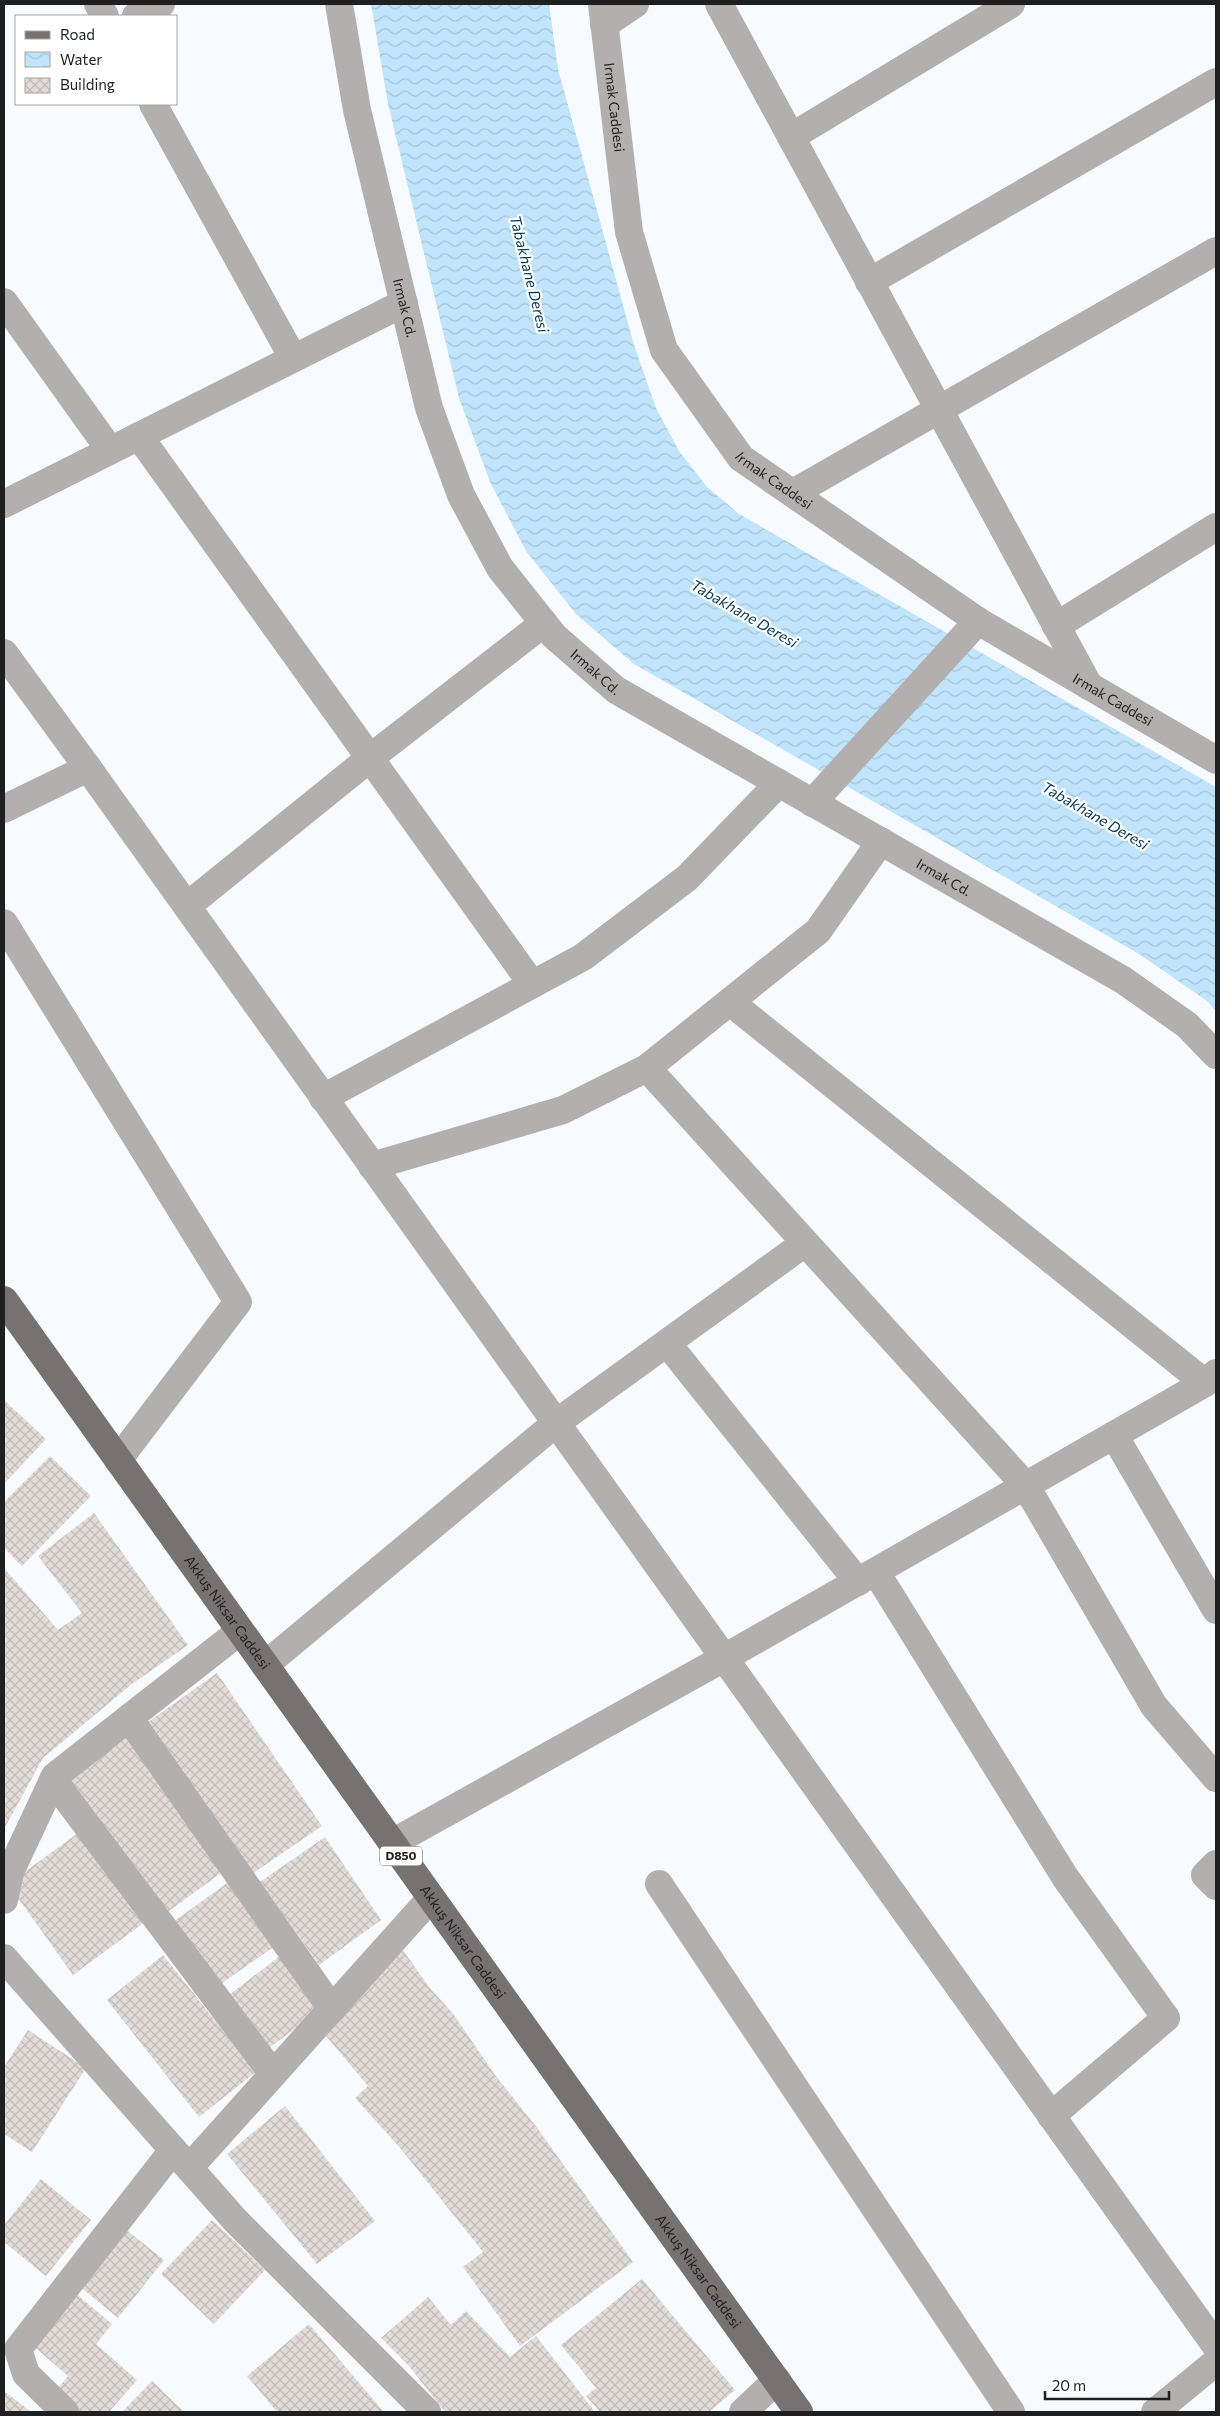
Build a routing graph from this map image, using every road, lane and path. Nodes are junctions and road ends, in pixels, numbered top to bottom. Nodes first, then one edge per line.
1 (98, 4) edge
2 (162, 4) edge
3 (339, 4) edge
4 (635, 4) edge
5 (719, 4) edge
6 (1011, 4) edge
7 (603, 14) edge
8 (104, 15) edge
9 (138, 15) edge
10 (1216, 82) edge
11 (154, 105) edge
12 (791, 137) junction
13 (1216, 251) edge
14 (870, 282) junction
15 (4, 302) edge
16 (404, 303) junction
17 (293, 358) junction
18 (938, 410) junction
19 (139, 436) junction
20 (110, 450) junction
21 (793, 493) junction
22 (4, 504) edge
23 (1216, 527) edge
24 (978, 621) junction
25 (544, 624) junction
26 (1056, 626) junction
27 (4, 653) edge
28 (1089, 686) junction
29 (370, 758) junction
30 (1216, 760) edge
31 (88, 768) junction
32 (779, 783) junction
33 (812, 803) dead end
34 (4, 809) edge
35 (881, 842) junction
36 (187, 906) junction
37 (4, 923) edge
38 (532, 984) junction
39 (730, 1002) junction
40 (1216, 1055) edge
41 (647, 1068) junction
42 (322, 1098) junction
43 (372, 1166) junction
44 (805, 1243) junction
45 (4, 1300) edge
46 (667, 1343) junction
47 (1211, 1378) edge
48 (556, 1424) junction
49 (1114, 1435) junction
50 (118, 1460) junction
51 (1026, 1486) junction
52 (867, 1577) junction
53 (1216, 1610) edge
54 (240, 1631) junction
55 (724, 1658) junction
56 (265, 1665) junction
57 (129, 1718) junction
58 (1216, 1778) edge
59 (53, 1780) junction
60 (392, 1843) junction
61 (1216, 1864) edge
62 (660, 1884) dead end
63 (1216, 1886) edge
64 (431, 1898) junction
65 (4, 1900) edge
66 (4, 1958) edge
67 (332, 2009) junction
68 (273, 2074) junction
69 (1051, 2116) junction
70 (181, 2159) junction
71 (1216, 2346) edge
72 (1216, 2362) edge
73 (777, 2380) junction
74 (65, 2412) edge
75 (427, 2412) edge
76 (743, 2412) edge
77 (799, 2412) edge
78 (1011, 2412) edge
79 (1155, 2412) edge

1 - 8 street
2 - 9 street
3 - 16 street, Irmak Cd.
4 - 7 street
5 - 12 street
6 - 12 street
7 - 21 street, Irmak Caddesi
10 - 14 street
11 - 17 street
12 - 14 street
13 - 18 street
14 - 18 street
15 - 20 street
16 - 17 street
16 - 25 street, Irmak Cd.
17 - 19 street
18 - 21 street
18 - 26 street
19 - 20 street
19 - 29 street
20 - 22 street
21 - 24 street, Irmak Caddesi
23 - 26 street
24 - 28 street, Irmak Caddesi
24 - 33 street
25 - 29 street
25 - 32 street, Irmak Cd.
26 - 28 street
27 - 31 street
28 - 30 street, Irmak Caddesi
29 - 36 street
29 - 38 street
31 - 34 street
31 - 36 street
32 - 35 street, Irmak Cd.
32 - 38 street
35 - 39 street
35 - 40 street, Irmak Cd.
36 - 42 street
37 - 50 street
38 - 42 street
39 - 41 street
39 - 47 street
41 - 43 street
41 - 44 street
42 - 43 street
43 - 48 street
44 - 46 street
44 - 51 street
45 - 50 main road, Akkuş Niksar Caddesi / D850
46 - 48 street
46 - 52 street
47 - 49 street
48 - 55 street
48 - 56 street
49 - 51 street
49 - 53 street
50 - 54 main road, Akkuş Niksar Caddesi / D850
51 - 52 street
51 - 58 street
52 - 55 street
52 - 69 street
54 - 56 main road, Akkuş Niksar Caddesi / D850
54 - 57 street
55 - 60 street
55 - 69 street
56 - 60 main road, Akkuş Niksar Caddesi / D850
57 - 59 street
57 - 67 street
59 - 65 street
59 - 68 street
60 - 64 main road, Akkuş Niksar Caddesi / D850
61 - 63 street
62 - 78 street
64 - 67 street
64 - 73 main road, Akkuş Niksar Caddesi / D850
66 - 70 street
67 - 68 street
68 - 70 street
69 - 71 street
70 - 74 street
70 - 75 street
72 - 79 street
73 - 76 street
73 - 77 main road, Akkuş Niksar Caddesi / D850

